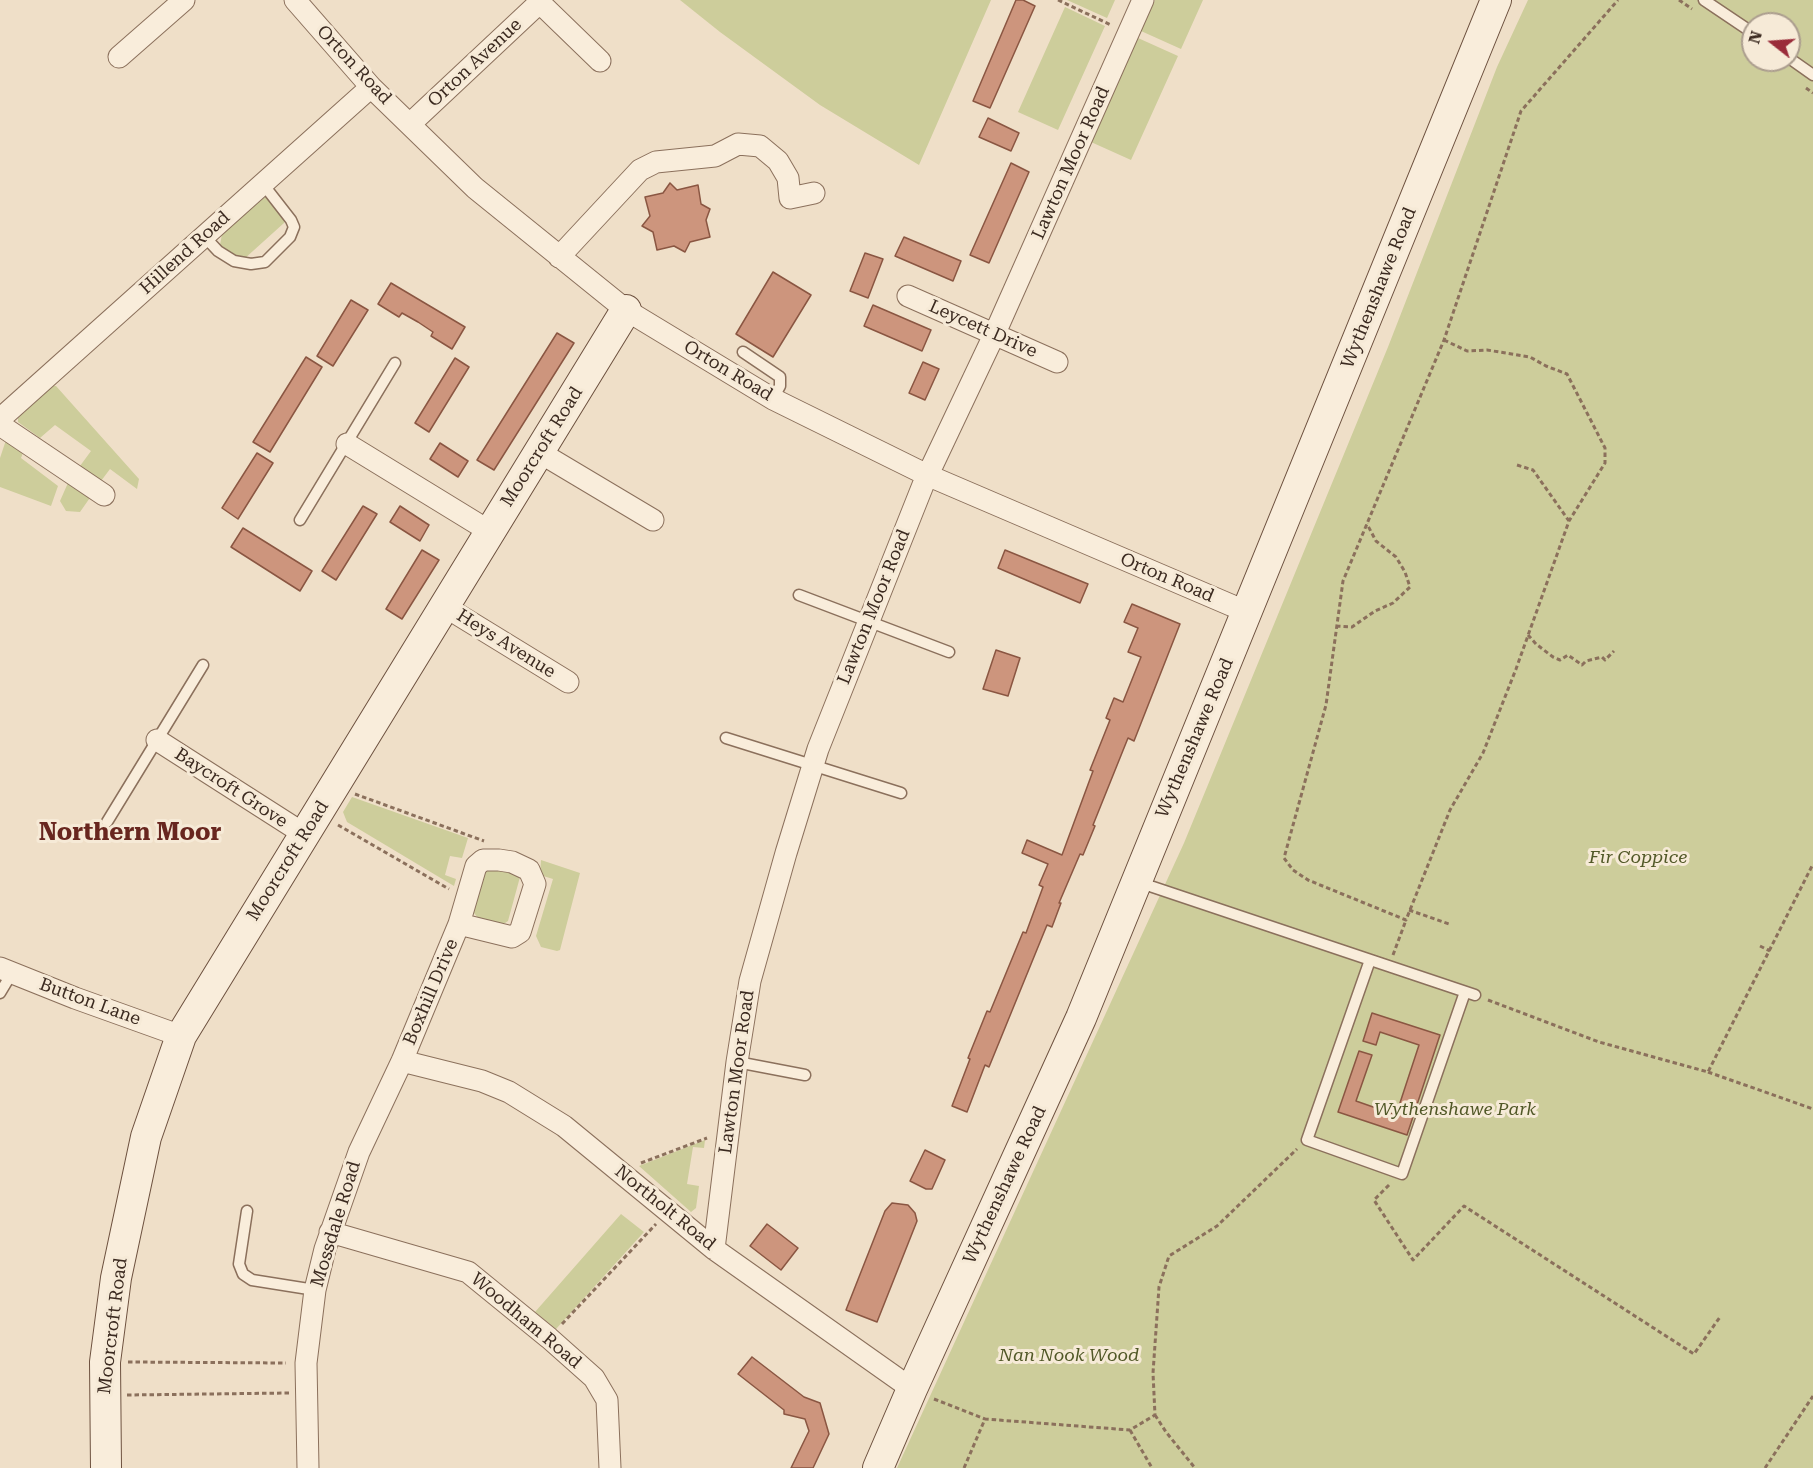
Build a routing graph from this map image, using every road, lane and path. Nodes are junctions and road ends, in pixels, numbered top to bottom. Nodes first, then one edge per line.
1 (184, 0) edge
2 (295, 0) edge
3 (1058, 0) edge
4 (1143, 0) edge
5 (1496, 0) edge
6 (1618, 0) edge
7 (1704, 0) edge
8 (538, 1) edge
9 (1741, 25) edge
10 (1128, 33) junction
11 (119, 57) dead end
12 (600, 61) dead end
13 (370, 87) junction
14 (410, 124) junction
15 (263, 184) junction
16 (814, 193) dead end
17 (204, 236) junction
18 (559, 257) junction
19 (908, 296) dead end
20 (626, 310) junction
21 (995, 333) junction
22 (1444, 340) junction
23 (743, 352) dead end
24 (1057, 362) dead end
25 (395, 363) dead end
26 (773, 399) junction
27 (0, 419) edge
28 (0, 425) edge
29 (347, 444) junction
30 (538, 452) junction
31 (1517, 465) dead end
32 (927, 475) junction
33 (104, 495) dead end
34 (300, 520) dead end
35 (653, 520) dead end
36 (1569, 521) junction
37 (1366, 524) junction
38 (489, 531) junction
39 (799, 595) dead end
40 (444, 606) junction
41 (1247, 612) junction
42 (867, 622) junction
43 (1336, 626) junction
44 (1528, 635) junction
45 (1614, 651) dead end
46 (950, 652) dead end
47 (203, 664) dead end
48 (568, 682) dead end
49 (726, 738) dead end
50 (157, 740) junction
51 (813, 765) junction
52 (334, 786) junction
53 (901, 793) dead end
54 (107, 822) dead end
55 (335, 823) dead end
56 (304, 834) junction
57 (499, 860) junction
58 (1813, 864) edge
59 (1135, 881) junction
60 (466, 899) junction
61 (1409, 910) junction
62 (1406, 920) junction
63 (459, 924) junction
64 (1449, 924) dead end
65 (1760, 946) dead end
66 (1770, 951) junction
67 (1370, 960) junction
68 (6, 971) edge
69 (1405, 972) junction
70 (0, 993) edge
71 (1470, 994) junction
72 (181, 1036) junction
73 (402, 1061) junction
74 (737, 1062) junction
75 (1707, 1072) junction
76 (805, 1075) dead end
77 (1813, 1109) edge
78 (729, 1129) junction
79 (1307, 1140) junction
80 (625, 1174) junction
81 (1402, 1174) junction
82 (248, 1210) dead end
83 (667, 1212) junction
84 (330, 1232) junction
85 (714, 1249) junction
86 (315, 1290) junction
87 (1720, 1317) dead end
88 (549, 1338) junction
89 (105, 1362) junction
90 (306, 1363) junction
91 (306, 1393) junction
92 (921, 1393) junction
93 (104, 1395) junction
94 (1813, 1396) edge
95 (1155, 1414) junction
96 (985, 1419) junction
97 (1130, 1430) junction
98 (106, 1468) edge
99 (308, 1468) edge
100 (610, 1468) edge
101 (878, 1468) edge
102 (964, 1468) edge
103 (1152, 1468) edge
104 (1195, 1468) edge
105 (1765, 1468) edge

1 - 11 street
2 - 13 street, Orton Road
3 - 10 path
4 - 10 street, Lawton Moor Road
5 - 41 main road, Wythenshawe Road
6 - 22 path
7 - 9 lane
8 - 12 street, Orton Avenue
8 - 14 street, Orton Avenue
10 - 21 street, Lawton Moor Road
13 - 14 street, Orton Road
13 - 15 street, Hillend Road
14 - 18 street, Orton Road
15 - 17 street, Hillend Road
15 - 17 lane
16 - 18 street
17 - 27 street, Hillend Road
18 - 20 street, Orton Road
19 - 21 street, Leycett Drive
20 - 26 street, Orton Road
20 - 30 main road, Moorcroft Road
21 - 24 street, Leycett Drive
21 - 32 street, Lawton Moor Road
22 - 36 path
22 - 37 path
23 - 26 lane
25 - 29 lane
26 - 32 street, Orton Road
28 - 33 street
29 - 34 lane
29 - 38 street
30 - 35 street
30 - 38 main road, Moorcroft Road
31 - 36 path
32 - 41 street, Orton Road
32 - 42 street, Lawton Moor Road
36 - 44 path
37 - 43 path
37 - 43 path
38 - 40 main road, Moorcroft Road
39 - 42 lane
40 - 48 street, Heys Avenue
40 - 52 main road, Moorcroft Road
41 - 59 main road, Wythenshawe Road
42 - 46 lane
42 - 51 street, Lawton Moor Road
43 - 62 path
44 - 45 path
44 - 61 path
47 - 50 lane
49 - 51 lane
50 - 54 lane
50 - 56 street, Baycroft Grove
51 - 53 lane
51 - 74 street, Lawton Moor Road
52 - 56 main road, Moorcroft Road
52 - 57 path
55 - 60 path
56 - 72 main road, Moorcroft Road
57 - 60 street, Boxhill Drive
57 - 63 street, Boxhill Drive
58 - 66 path
59 - 67 lane
59 - 92 main road, Wythenshawe Road
60 - 63 street, Boxhill Drive
61 - 62 path
61 - 64 path
62 - 69 path
63 - 73 street, Boxhill Drive
65 - 66 path
66 - 75 path
67 - 69 lane
67 - 79 lane
68 - 70 lane
68 - 72 street, Button Lane
69 - 71 lane
71 - 75 path
71 - 81 lane
72 - 89 main road, Moorcroft Road
73 - 80 street, Northolt Road
73 - 84 street, Mossdale Road
74 - 76 lane
74 - 78 street, Lawton Moor Road
75 - 77 path
78 - 80 path
78 - 85 street, Lawton Moor Road
79 - 81 lane
79 - 95 path
80 - 83 street, Northolt Road
81 - 87 path
82 - 86 lane
83 - 85 street, Northolt Road
83 - 88 path
84 - 86 street, Mossdale Road
84 - 88 street, Woodham Road
85 - 92 street, Northolt Road
86 - 90 street, Mossdale Road
88 - 100 street, Woodham Road
89 - 90 path
89 - 93 main road, Moorcroft Road
90 - 91 street, Mossdale Road
91 - 93 path
91 - 99 street, Mossdale Road
92 - 96 path
92 - 101 main road, Wythenshawe Road
93 - 98 main road, Moorcroft Road
94 - 105 path
95 - 97 path
95 - 104 path
96 - 97 path
96 - 102 path
97 - 103 path

